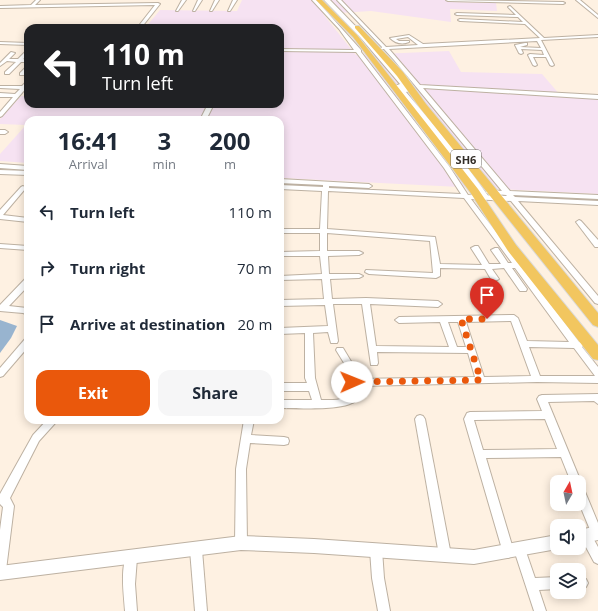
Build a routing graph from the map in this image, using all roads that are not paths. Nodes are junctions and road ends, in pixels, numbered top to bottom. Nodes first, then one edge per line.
1 (38, 0) edge
2 (162, 0) edge
3 (184, 0) edge
4 (200, 0) edge
5 (217, 0) edge
6 (235, 0) edge
7 (314, 0) edge
8 (319, 0) edge
9 (323, 0) edge
10 (327, 0) edge
11 (331, 0) edge
12 (339, 0) edge
13 (448, 0) edge
14 (578, 0) edge
15 (466, 1) edge
16 (483, 1) edge
17 (501, 1) edge
18 (518, 1) edge
19 (536, 1) edge
20 (554, 2) edge
21 (584, 2) edge
22 (563, 3) dead end
23 (158, 4) junction
24 (32, 6) junction
25 (0, 7) edge
26 (510, 7) dead end
27 (177, 10) dead end
28 (194, 10) dead end
29 (210, 10) dead end
30 (229, 10) dead end
31 (598, 10) edge
32 (456, 14) dead end
33 (520, 16) junction
34 (598, 17) edge
35 (460, 20) dead end
36 (526, 23) junction
37 (142, 24) edge
38 (598, 38) edge
39 (416, 41) dead end
40 (0, 44) edge
41 (24, 45) edge
42 (460, 45) junction
43 (422, 46) junction
44 (382, 49) junction
45 (284, 50) edge
46 (361, 50) junction
47 (545, 52) junction
48 (13, 53) dead end
49 (24, 56) edge
50 (5, 60) junction
51 (20, 60) junction
52 (24, 60) edge
53 (535, 62) dead end
54 (0, 65) edge
55 (7, 73) dead end
56 (418, 86) junction
57 (0, 87) edge
58 (23, 88) joint
59 (0, 95) edge
60 (17, 96) junction
61 (598, 97) edge
62 (0, 104) edge
63 (10, 104) junction
64 (1, 113) edge
65 (0, 166) edge
66 (24, 168) edge
67 (0, 172) edge
68 (24, 173) edge
69 (284, 181) edge
70 (326, 186) junction
71 (284, 187) edge
72 (23, 188) dead end
73 (508, 193) junction
74 (482, 194) junction
75 (598, 197) edge
76 (513, 199) junction
77 (586, 200) junction
78 (598, 203) edge
79 (0, 216) edge
80 (24, 219) edge
81 (579, 222) dead end
82 (284, 231) edge
83 (323, 231) junction
84 (598, 245) edge
85 (0, 246) edge
86 (24, 248) edge
87 (475, 248) dead end
88 (495, 250) dead end
89 (359, 253) dead end
90 (284, 254) edge
91 (324, 254) junction
92 (518, 265) junction
93 (436, 266) junction
94 (505, 266) junction
95 (487, 267) junction
96 (369, 272) dead end
97 (359, 276) dead end
98 (325, 277) junction
99 (284, 278) edge
100 (495, 279) dead end
101 (24, 285) edge
102 (523, 289) dead end
103 (366, 301) junction
104 (598, 301) edge
105 (328, 302) junction
106 (284, 303) edge
107 (438, 304) dead end
108 (1, 308) edge
109 (24, 311) edge
110 (461, 319) junction
111 (399, 320) dead end
112 (443, 320) junction
113 (598, 322) edge
114 (332, 329) junction
115 (309, 330) junction
116 (284, 331) edge
117 (334, 341) dead end
118 (588, 342) junction
119 (524, 344) junction
120 (576, 345) junction
121 (24, 346) edge
122 (372, 349) junction
123 (340, 350) dead end
124 (454, 350) junction
125 (471, 350) junction
126 (598, 355) edge
127 (374, 363) dead end
128 (0, 374) edge
129 (598, 374) edge
130 (537, 379) junction
131 (481, 380) junction
132 (598, 380) edge
133 (359, 382) junction
134 (284, 387) edge
135 (312, 387) junction
136 (598, 400) edge
137 (284, 404) edge
138 (318, 404) junction
139 (549, 415) junction
140 (420, 419) dead end
141 (49, 424) edge
142 (248, 424) edge
143 (246, 439) junction
144 (284, 442) dead end
145 (564, 453) junction
146 (479, 454) junction
147 (573, 475) edge
148 (2, 499) edge
149 (584, 511) edge
150 (590, 535) edge
151 (241, 543) junction
152 (550, 543) edge
153 (196, 550) junction
154 (376, 550) junction
155 (514, 551) junction
156 (445, 555) junction
157 (131, 558) junction
158 (598, 558) edge
159 (0, 570) edge
160 (0, 573) edge
161 (550, 583) edge
162 (532, 584) junction
163 (131, 611) edge
164 (201, 611) edge
165 (384, 611) edge
166 (540, 611) edge

1 - 24 street
2 - 23 street
3 - 27 street
4 - 28 street
5 - 29 street
6 - 30 street
7 - 46 street
8 - 46 highway
9 - 74 main road
10 - 74 main road
11 - 44 highway, SH6
12 - 44 street
13 - 15 street
14 - 21 street
15 - 16 street
16 - 17 street
17 - 18 street
18 - 19 street
19 - 20 street
20 - 22 street
21 - 31 street
21 - 34 street
23 - 24 street
23 - 37 street
24 - 25 street
26 - 33 street
32 - 33 street
33 - 36 street
35 - 36 street
36 - 47 street
38 - 47 street
39 - 43 street
40 - 41 street
42 - 43 street
42 - 44 street
42 - 47 street
43 - 44 street
44 - 56 street
44 - 74 highway, SH6
45 - 46 street
46 - 74 highway
47 - 47 street
47 - 53 street
48 - 50 street
49 - 51 street
50 - 51 street
50 - 54 street
51 - 52 street
51 - 55 street
56 - 61 street
56 - 73 street
57 - 58 street
58 - 60 street
59 - 60 street
60 - 63 street
62 - 63 street
63 - 64 street
65 - 66 street
67 - 68 street
69 - 70 street
70 - 71 street
70 - 74 street
70 - 83 street
72 - 79 street
73 - 74 street
73 - 76 street
73 - 77 street
74 - 76 street
74 - 92 street
74 - 113 highway, SH6
74 - 118 highway
75 - 77 street
76 - 77 street
76 - 104 street
77 - 78 street
79 - 80 street
81 - 84 street
82 - 83 street
83 - 91 street
83 - 93 street
85 - 86 street
87 - 95 street
88 - 94 street
89 - 91 street
90 - 91 street
91 - 98 street
92 - 94 street
92 - 120 street
93 - 95 street
93 - 96 street
94 - 95 street
94 - 102 street
95 - 100 street
97 - 98 street
98 - 99 street
98 - 105 street
101 - 108 street
103 - 105 street
103 - 107 street
103 - 122 street
105 - 106 street
105 - 114 street
108 - 109 street
110 - 112 street
110 - 119 street
110 - 125 street
111 - 112 street
112 - 124 street
114 - 115 street
114 - 117 street
115 - 116 street
115 - 135 street
118 - 120 street
118 - 126 highway
119 - 120 street
119 - 130 street
120 - 129 street
121 - 128 street
122 - 124 street
122 - 127 street
123 - 133 street
124 - 125 street
125 - 131 street
130 - 131 street
130 - 132 street
131 - 133 street
133 - 138 street
134 - 135 street
135 - 138 street
136 - 139 street
137 - 138 street
139 - 145 street
139 - 146 street
140 - 156 street
141 - 148 street
142 - 143 street
143 - 144 street
143 - 151 street
145 - 146 street
145 - 147 street
146 - 155 street
148 - 159 street
149 - 150 street
150 - 158 street
151 - 153 street
151 - 154 street
152 - 155 street
153 - 157 street
153 - 164 street
154 - 156 street
154 - 165 street
155 - 156 street
155 - 162 street
157 - 160 street
157 - 163 street
161 - 162 street
162 - 166 street

